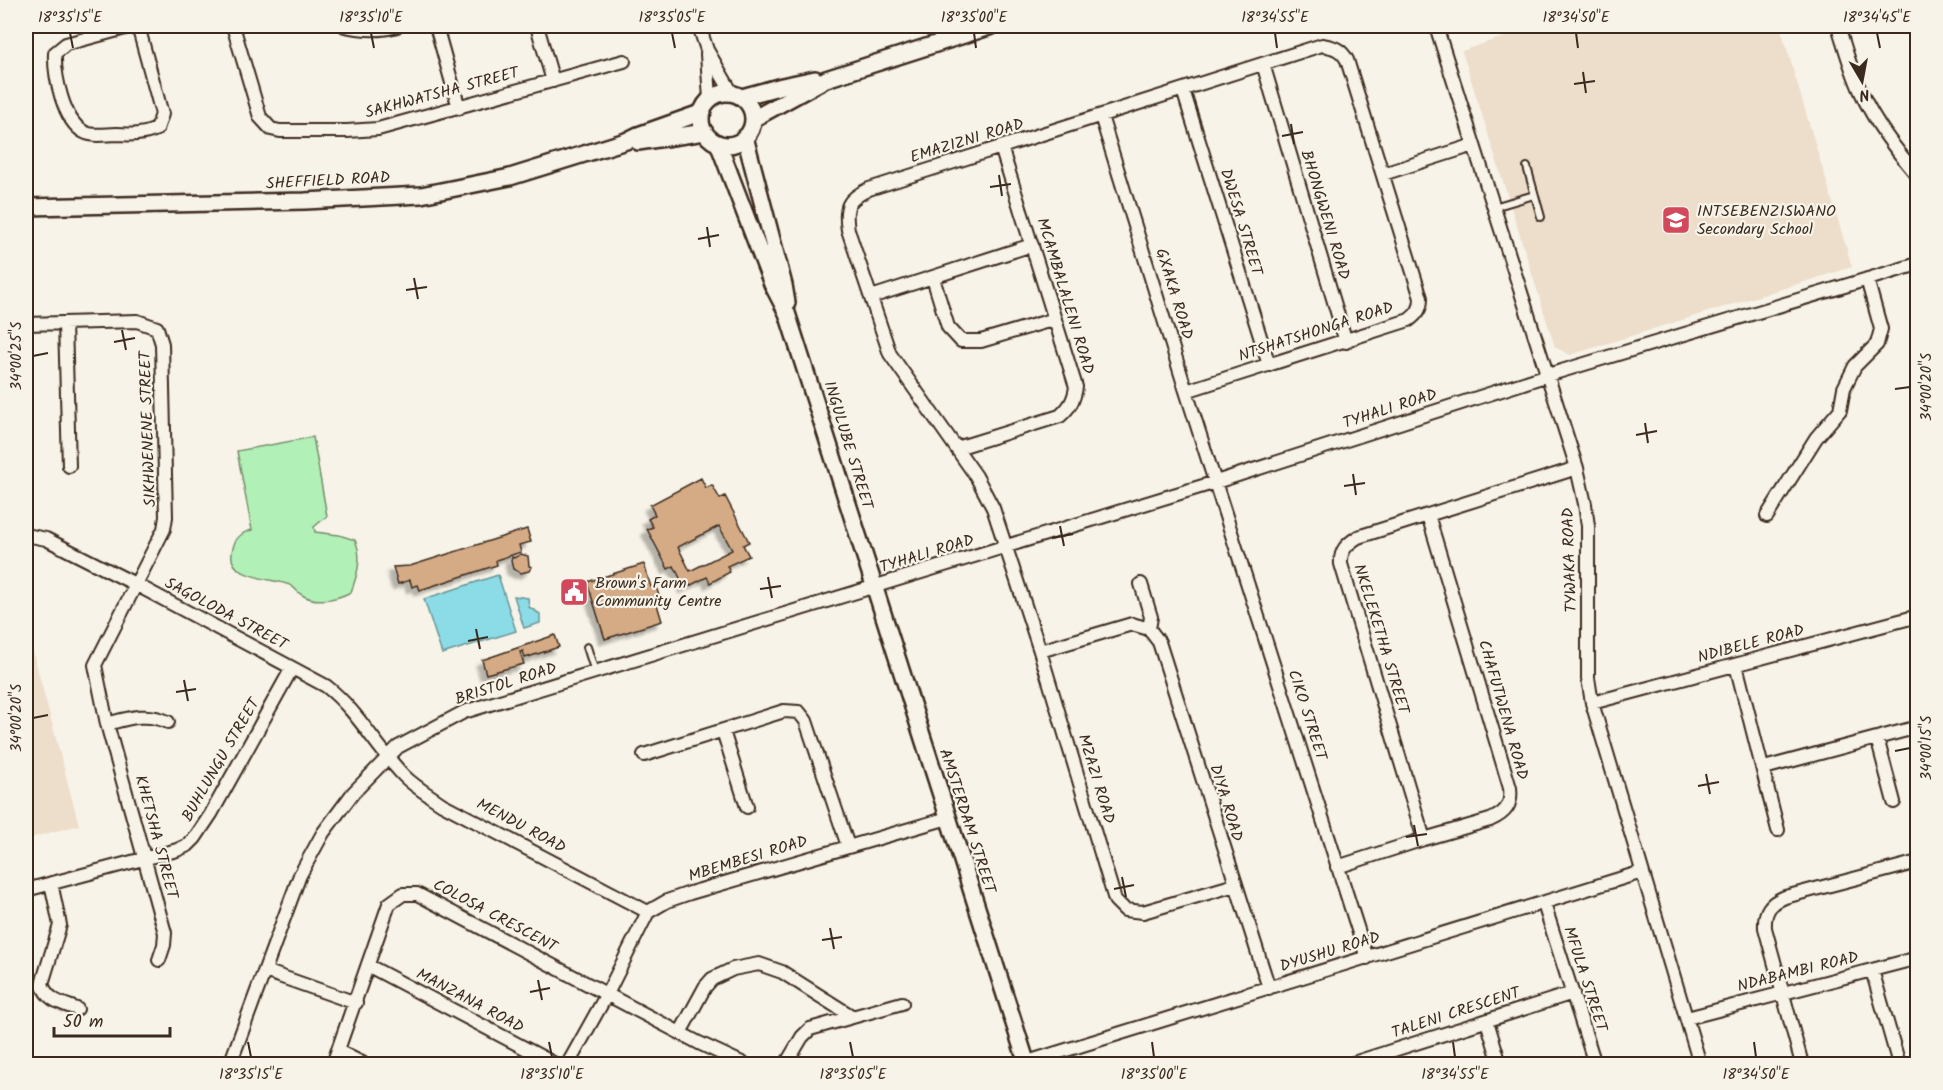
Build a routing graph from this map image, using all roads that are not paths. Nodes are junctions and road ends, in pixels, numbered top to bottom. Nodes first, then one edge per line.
1 (133, 26) edge
2 (138, 26) edge
3 (233, 26) edge
4 (345, 26) edge
5 (397, 26) edge
6 (436, 26) edge
7 (537, 26) edge
8 (699, 26) edge
9 (992, 26) edge
10 (1436, 26) edge
11 (1838, 26) edge
12 (707, 50) junction
13 (624, 61) dead end
14 (1263, 64) junction
15 (826, 79) junction
16 (553, 81) junction
17 (1183, 90) junction
18 (737, 95) junction
19 (706, 105) junction
20 (459, 108) junction
21 (1101, 116) junction
22 (753, 119) junction
23 (705, 132) junction
24 (745, 137) junction
25 (626, 141) junction
26 (718, 143) junction
27 (1474, 146) junction
28 (1001, 147) junction
29 (1527, 167) dead end
30 (1916, 171) edge
31 (1383, 174) junction
32 (1534, 195) junction
33 (26, 207) edge
34 (1494, 207) junction
35 (1541, 217) dead end
36 (1032, 245) junction
37 (1917, 264) edge
38 (933, 278) junction
39 (1867, 279) junction
40 (871, 297) junction
41 (787, 313) junction
42 (1055, 319) junction
43 (65, 323) junction
44 (26, 324) edge
45 (1346, 342) junction
46 (1269, 365) junction
47 (1548, 375) junction
48 (1186, 391) junction
49 (957, 448) junction
50 (69, 466) dead end
51 (1577, 468) junction
52 (1216, 482) junction
53 (1428, 515) junction
54 (1767, 516) dead end
55 (26, 535) edge
56 (1006, 546) junction
57 (135, 584) junction
58 (1141, 584) dead end
59 (874, 588) junction
60 (1917, 616) edge
61 (1149, 629) junction
62 (587, 647) dead end
63 (1040, 651) junction
64 (1736, 665) junction
65 (292, 668) junction
66 (595, 673) junction
67 (1592, 703) junction
68 (168, 722) dead end
69 (107, 724) junction
70 (1917, 727) edge
71 (723, 730) junction
72 (1877, 738) junction
73 (644, 755) dead end
74 (387, 757) junction
75 (1764, 768) junction
76 (1894, 802) dead end
77 (747, 807) dead end
78 (948, 818) junction
79 (1778, 830) dead end
80 (1424, 839) junction
81 (848, 846) junction
82 (145, 858) junction
83 (1917, 861) edge
84 (1337, 867) junction
85 (1642, 872) junction
86 (51, 883) junction
87 (1235, 885) junction
88 (26, 890) edge
89 (1544, 904) junction
90 (648, 912) junction
91 (1367, 958) junction
92 (1917, 958) edge
93 (159, 960) dead end
94 (369, 966) junction
95 (1872, 970) junction
96 (265, 971) junction
97 (1269, 988) junction
98 (1572, 993) junction
99 (1782, 993) junction
100 (608, 994) junction
101 (356, 1003) junction
102 (902, 1003) dead end
103 (77, 1009) dead end
104 (854, 1017) junction
105 (1687, 1018) junction
106 (1487, 1021) junction
107 (680, 1033) junction
108 (338, 1051) junction
109 (1025, 1064) edge
110 (230, 1065) edge
111 (333, 1065) edge
112 (364, 1065) edge
113 (555, 1065) edge
114 (568, 1065) edge
115 (744, 1065) edge
116 (786, 1065) edge
117 (1350, 1065) edge
118 (1500, 1065) edge
119 (1595, 1065) edge
120 (1700, 1065) edge
121 (1803, 1065) edge
122 (1899, 1065) edge

1 - 2 street
3 - 20 street, SAKHWATSHA STREET
4 - 5 street
6 - 20 street
7 - 16 street
8 - 12 street
9 - 15 street
10 - 27 street, TYWAKA ROAD
11 - 30 street
12 - 18 street
12 - 19 street
13 - 16 street, SAKHWATSHA STREET
14 - 17 street, EMAZIZNI ROAD
14 - 31 street, EMAZIZNI ROAD
14 - 45 street, BHONGWENI ROAD
15 - 18 street
15 - 22 street
16 - 20 street, SAKHWATSHA STREET
17 - 21 street, EMAZIZNI ROAD
17 - 46 street, DWESA STREET
18 - 19 street
18 - 22 street
19 - 23 street
19 - 25 street, SHEFFIELD ROAD
21 - 28 street, EMAZIZNI ROAD
21 - 48 street, GXAKA ROAD
22 - 24 street
23 - 25 street, SHEFFIELD ROAD
23 - 26 street
24 - 26 street
24 - 41 street, INGULUBE STREET
25 - 33 street, SHEFFIELD ROAD
26 - 41 street, INGULUBE STREET
27 - 31 street
27 - 34 street, TYWAKA ROAD
28 - 36 street, MCAMBALALENI ROAD
28 - 40 street, EMAZIZNI ROAD
29 - 32 lane
31 - 45 street, NTSHATSHONGA ROAD
32 - 34 lane
32 - 35 lane
34 - 47 street, TYWAKA ROAD
36 - 38 street
36 - 42 street, MCAMBALALENI ROAD
37 - 39 street, TYHALI ROAD
38 - 40 street
38 - 42 street
39 - 47 street, TYHALI ROAD
39 - 54 street
40 - 49 street, EMAZIZNI ROAD
41 - 59 street, INGULUBE STREET
42 - 49 street, MCAMBALALENI ROAD
43 - 44 street, SIKHWENENE STREET
43 - 50 street
43 - 57 street, SIKHWENENE STREET
45 - 46 street, NTSHATSHONGA ROAD
46 - 48 street, NTSHATSHONGA ROAD
47 - 51 street, TYWAKA ROAD
47 - 52 street, TYHALI ROAD
48 - 52 street, GXAKA ROAD
49 - 56 street, EMAZIZNI ROAD
51 - 53 street, NKELEKETHA STREET
51 - 67 street, TYWAKA ROAD
52 - 56 street, TYHALI ROAD
52 - 84 street, CIKO STREET
53 - 80 street, NKELEKETHA STREET
53 - 80 street, CHAFUTWENA ROAD
55 - 57 street, SAGOLODA STREET
56 - 59 street, TYHALI ROAD
56 - 63 street, MZAZI ROAD
57 - 65 street, SAGOLODA STREET
57 - 69 street, KHETSHA STREET
58 - 61 street, DIYA ROAD
59 - 66 street, BRISTOL ROAD
59 - 78 street, AMSTERDAM STREET
60 - 64 street, NDIBELE ROAD
61 - 63 street
61 - 87 street, DIYA ROAD
62 - 66 lane
63 - 87 street, MZAZI ROAD
64 - 67 street, NDIBELE ROAD
64 - 75 street
65 - 74 street, SAGOLODA STREET
65 - 82 street, BUHLUNGU STREET
66 - 74 street, BRISTOL ROAD
67 - 85 street, TYWAKA ROAD
68 - 69 street
69 - 82 street, KHETSHA STREET
70 - 72 street
71 - 73 street
71 - 77 street
71 - 81 street
72 - 75 street
72 - 76 street
74 - 90 street, MENDU ROAD
74 - 96 street, BRISTOL ROAD
75 - 79 street
78 - 81 street, MBEMBESI ROAD
78 - 109 street, AMSTERDAM STREET
80 - 84 street, CHAFUTWENA ROAD
81 - 90 street, MBEMBESI ROAD
82 - 86 street, BUHLUNGU STREET
82 - 93 street, KHETSHA STREET
83 - 99 street
84 - 91 street, CIKO STREET
85 - 89 street, DYUSHU ROAD
85 - 105 street, TYWAKA ROAD
86 - 88 street, BUHLUNGU STREET
86 - 103 street
87 - 97 street, DIYA ROAD
89 - 91 street, DYUSHU ROAD
89 - 98 street, MFULA STREET
90 - 100 street
91 - 97 street, DYUSHU ROAD
92 - 95 street, NDABAMBI ROAD
94 - 100 street, COLOSA CRESCENT
94 - 101 street, COLOSA CRESCENT
94 - 113 street, MANZANA ROAD
95 - 99 street, NDABAMBI ROAD
95 - 122 street
96 - 101 street
96 - 110 street, BRISTOL ROAD
97 - 109 street, DYUSHU ROAD
98 - 106 street, TALENI CRESCENT
98 - 119 street, MFULA STREET
99 - 105 street, NDABAMBI ROAD
99 - 121 street
100 - 107 street, COLOSA CRESCENT
100 - 114 street
101 - 108 street, COLOSA CRESCENT
102 - 104 street
104 - 107 street
104 - 116 street
105 - 120 street, TYWAKA ROAD
106 - 117 street, TALENI CRESCENT
106 - 118 street
107 - 115 street, COLOSA CRESCENT
108 - 111 street, COLOSA CRESCENT
108 - 112 street

